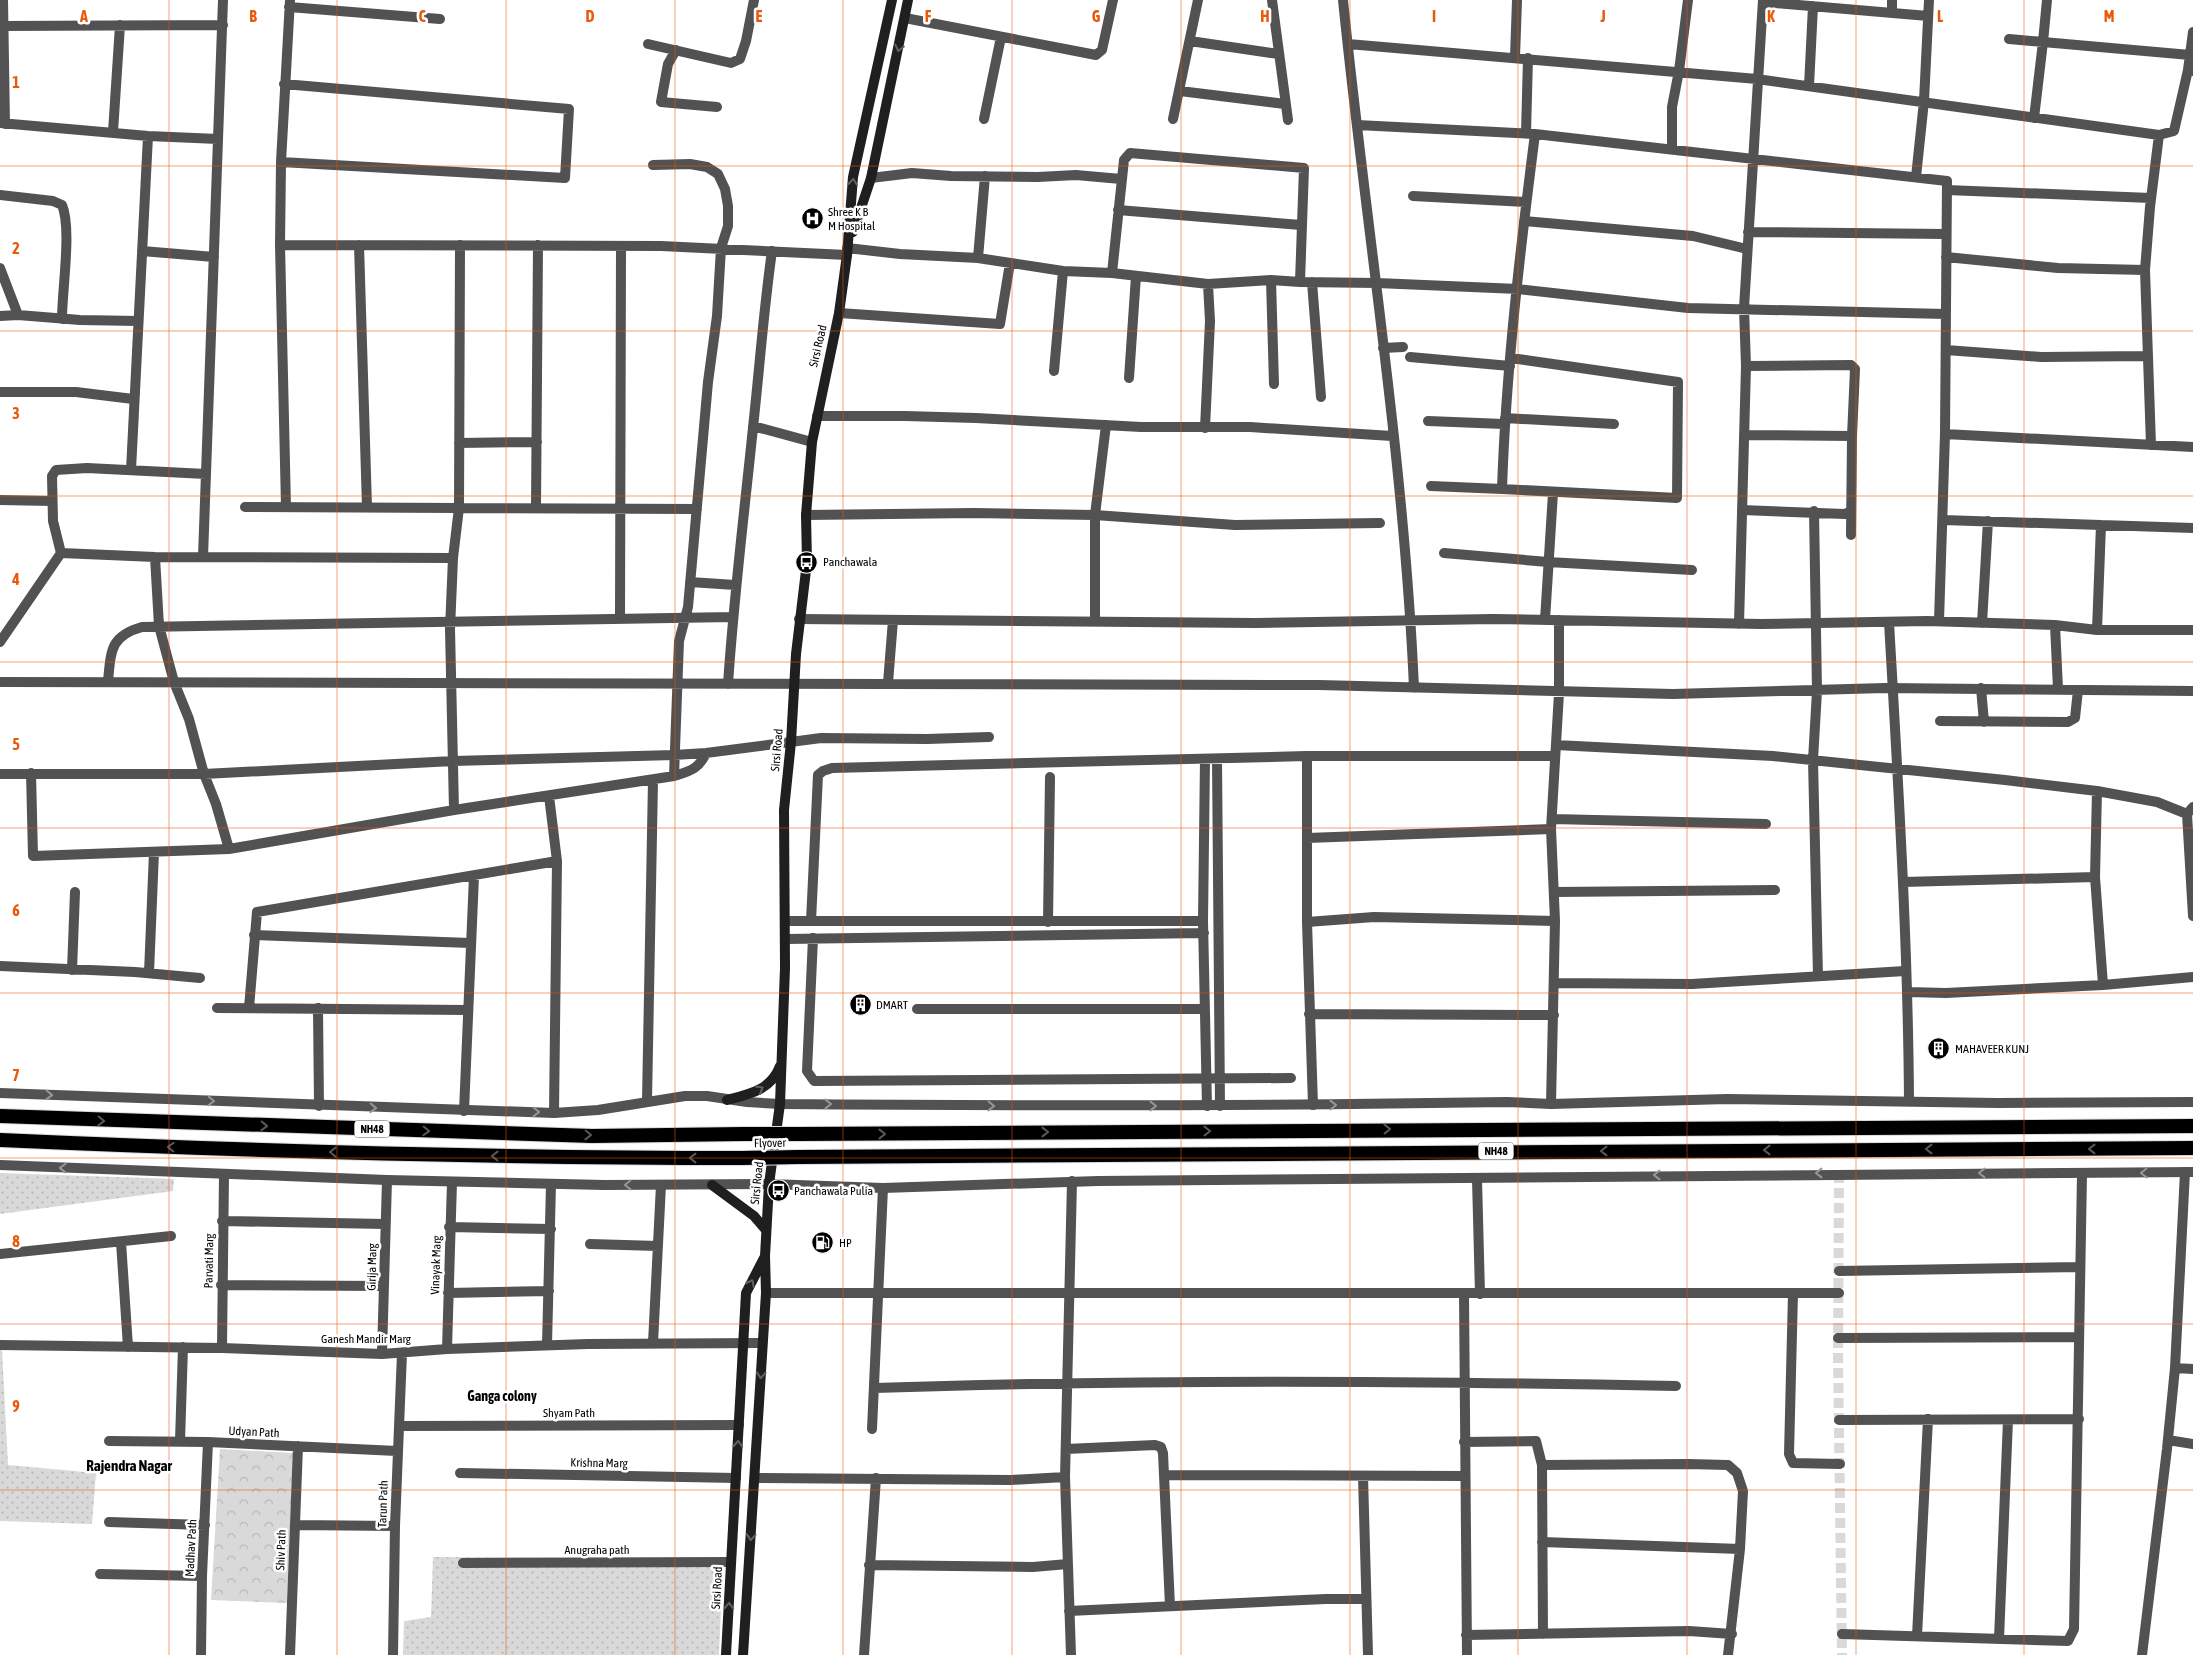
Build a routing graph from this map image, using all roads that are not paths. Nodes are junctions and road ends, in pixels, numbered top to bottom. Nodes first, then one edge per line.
1 (3, 0) edge
2 (224, 0) edge
3 (754, 0) edge
4 (892, 0) edge
5 (908, 0) edge
6 (1113, 0) edge
7 (1198, 0) edge
8 (1270, 0) edge
9 (1344, 0) edge
10 (1517, 0) edge
11 (1688, 0) edge
12 (1892, 0) edge
13 (1929, 0) edge
14 (2047, 0) edge
15 (1763, 1) edge
16 (290, 4) edge
17 (1813, 6) junction
18 (1892, 13) junction
19 (1928, 16) junction
20 (905, 18) junction
21 (440, 19) dead end
22 (120, 25) junction
23 (223, 25) junction
24 (3, 26) junction
25 (2193, 32) edge
26 (1001, 38) junction
27 (2009, 39) dead end
28 (1190, 41) junction
29 (2043, 42) junction
30 (648, 44) dead end
31 (1348, 44) junction
32 (676, 50) junction
33 (1278, 54) junction
34 (2190, 54) junction
35 (1515, 58) junction
36 (1528, 58) junction
37 (2191, 71) edge
38 (1679, 72) junction
39 (1757, 79) junction
40 (284, 84) junction
41 (1809, 86) junction
42 (1180, 91) junction
43 (1924, 101) junction
44 (1285, 104) junction
45 (717, 107) dead end
46 (2034, 118) junction
47 (984, 119) dead end
48 (1173, 119) dead end
49 (1288, 120) dead end
50 (2, 123) edge
51 (1357, 125) junction
52 (113, 132) junction
53 (1530, 134) junction
54 (2159, 135) junction
55 (148, 136) junction
56 (218, 139) junction
57 (1672, 149) junction
58 (1752, 159) junction
59 (281, 162) junction
60 (653, 165) dead end
61 (985, 176) junction
62 (1916, 177) junction
63 (871, 178) junction
64 (1121, 179) junction
65 (1947, 190) junction
66 (0, 195) edge
67 (1413, 196) dead end
68 (2151, 198) junction
69 (1526, 202) junction
70 (1118, 210) junction
71 (1524, 221) junction
72 (1302, 225) junction
73 (1748, 232) junction
74 (1946, 234) junction
75 (280, 245) junction
76 (359, 245) junction
77 (460, 245) junction
78 (538, 246) junction
79 (621, 246) junction
80 (722, 248) junction
81 (1747, 249) junction
82 (142, 250) junction
83 (772, 251) junction
84 (847, 252) junction
85 (214, 257) junction
86 (1946, 257) junction
87 (978, 258) junction
88 (1010, 263) junction
89 (0, 268) edge
90 (2145, 270) junction
91 (1063, 271) junction
92 (1112, 274) junction
93 (1136, 276) junction
94 (1271, 280) junction
95 (1300, 282) junction
96 (1312, 282) junction
97 (1377, 283) junction
98 (1208, 284) junction
99 (1518, 288) junction
100 (1744, 308) junction
101 (839, 313) junction
102 (1946, 314) junction
103 (18, 315) junction
104 (0, 316) edge
105 (62, 319) junction
106 (138, 321) junction
107 (1403, 347) dead end
108 (1384, 348) junction
109 (1946, 350) junction
110 (2147, 356) junction
111 (1410, 357) dead end
112 (1510, 362) junction
113 (1746, 366) junction
114 (1054, 371) dead end
115 (1129, 378) dead end
116 (1274, 384) dead end
117 (0, 392) edge
118 (1320, 397) dead end
119 (133, 399) junction
120 (817, 416) junction
121 (1428, 421) dead end
122 (1504, 421) junction
123 (1614, 424) dead end
124 (1106, 425) junction
125 (753, 426) junction
126 (1205, 428) junction
127 (1946, 434) junction
128 (1744, 435) junction
129 (1392, 436) junction
130 (1852, 436) junction
131 (537, 442) junction
132 (812, 442) junction
133 (459, 443) junction
134 (2151, 445) junction
135 (2193, 447) edge
136 (131, 470) junction
137 (206, 474) junction
138 (1431, 486) dead end
139 (1502, 489) junction
140 (1553, 492) junction
141 (0, 500) edge
142 (52, 501) junction
143 (246, 507) dead end
144 (286, 507) junction
145 (366, 507) junction
146 (459, 508) junction
147 (536, 508) junction
148 (621, 509) junction
149 (697, 509) junction
150 (1742, 510) junction
151 (1814, 511) junction
152 (1851, 511) junction
153 (806, 515) junction
154 (1095, 515) junction
155 (1942, 520) junction
156 (1988, 522) junction
157 (1380, 523) dead end
158 (2101, 525) junction
159 (2193, 528) edge
160 (1851, 535) dead end
161 (61, 553) junction
162 (1444, 553) dead end
163 (155, 557) junction
164 (203, 557) junction
165 (453, 558) junction
166 (1548, 562) junction
167 (1692, 570) dead end
168 (690, 582) junction
169 (735, 586) junction
170 (732, 617) junction
171 (620, 618) junction
172 (686, 618) junction
173 (799, 619) junction
174 (893, 620) junction
175 (1544, 620) junction
176 (1559, 620) junction
177 (451, 621) junction
178 (1411, 621) junction
179 (1939, 621) junction
180 (1095, 622) junction
181 (1889, 622) junction
182 (1982, 623) junction
183 (1739, 624) junction
184 (1815, 624) junction
185 (2055, 625) junction
186 (159, 626) junction
187 (2097, 630) junction
188 (2193, 630) edge
189 (0, 642) edge
190 (108, 681) junction
191 (0, 682) edge
192 (174, 682) junction
193 (452, 683) junction
194 (678, 683) junction
195 (888, 683) junction
196 (728, 684) junction
197 (795, 684) junction
198 (1414, 688) junction
199 (1892, 688) junction
200 (1981, 688) junction
201 (2058, 689) junction
202 (2078, 690) junction
203 (1816, 691) junction
204 (2193, 691) edge
205 (1558, 692) junction
206 (1940, 722) dead end
207 (1984, 722) junction
208 (989, 737) dead end
209 (791, 742) junction
210 (1556, 745) junction
211 (706, 752) junction
212 (674, 755) junction
213 (1307, 756) junction
214 (1555, 756) junction
215 (1217, 758) junction
216 (1205, 759) junction
217 (1812, 760) junction
218 (453, 761) junction
219 (1896, 769) junction
220 (31, 773) junction
221 (0, 774) edge
222 (204, 774) junction
223 (674, 776) junction
224 (1050, 777) dead end
225 (653, 780) junction
226 (2096, 791) junction
227 (549, 796) junction
228 (454, 810) junction
229 (2190, 810) edge
230 (1551, 824) junction
231 (1766, 824) dead end
232 (1307, 838) junction
233 (229, 849) junction
234 (154, 852) junction
235 (557, 861) junction
236 (474, 876) junction
237 (2095, 877) junction
238 (1902, 882) junction
239 (1775, 890) dead end
240 (75, 892) dead end
241 (1554, 892) junction
242 (2193, 916) edge
243 (786, 921) junction
244 (811, 921) junction
245 (1203, 921) junction
246 (1048, 922) junction
247 (1307, 922) junction
248 (1555, 922) junction
249 (1204, 933) junction
250 (254, 935) junction
251 (813, 938) junction
252 (786, 939) junction
253 (470, 943) junction
254 (0, 966) edge
255 (72, 970) junction
256 (1905, 971) junction
257 (149, 973) junction
258 (1818, 976) junction
259 (2193, 977) edge
260 (200, 978) dead end
261 (1554, 983) junction
262 (2103, 985) junction
263 (1908, 992) junction
264 (217, 1008) dead end
265 (249, 1008) junction
266 (318, 1008) junction
267 (917, 1009) dead end
268 (1205, 1009) junction
269 (468, 1010) junction
270 (1309, 1014) junction
271 (1554, 1015) junction
272 (781, 1062) junction
273 (1206, 1078) junction
274 (1220, 1078) junction
275 (1291, 1078) dead end
276 (0, 1093) edge
277 (727, 1100) junction
278 (647, 1101) junction
279 (1909, 1101) junction
280 (2193, 1102) edge
281 (780, 1104) junction
282 (1550, 1104) junction
283 (319, 1106) junction
284 (1207, 1106) junction
285 (1220, 1106) junction
286 (1313, 1106) junction
287 (464, 1111) junction
288 (554, 1113) junction
289 (0, 1116) edge
290 (2193, 1126) edge
291 (0, 1140) edge
292 (2193, 1148) edge
293 (0, 1165) edge
294 (2189, 1172) edge
295 (224, 1174) junction
296 (2082, 1174) junction
297 (1476, 1179) junction
298 (387, 1180) junction
299 (1072, 1181) junction
300 (452, 1182) junction
301 (551, 1184) junction
302 (769, 1184) junction
303 (661, 1185) junction
304 (712, 1185) junction
305 (883, 1188) junction
306 (222, 1221) junction
307 (385, 1224) junction
308 (450, 1227) junction
309 (551, 1229) junction
310 (766, 1230) junction
311 (171, 1236) dead end
312 (121, 1242) junction
313 (590, 1244) dead end
314 (658, 1246) junction
315 (0, 1254) edge
316 (765, 1256) junction
317 (2080, 1266) junction
318 (1839, 1272) dead end
319 (221, 1285) junction
320 (384, 1286) junction
321 (549, 1291) junction
322 (448, 1293) junction
323 (766, 1293) junction
324 (1464, 1293) junction
325 (1793, 1293) junction
326 (1839, 1293) dead end
327 (877, 1294) junction
328 (1070, 1294) junction
329 (1480, 1294) junction
330 (2079, 1337) junction
331 (1838, 1338) dead end
332 (653, 1343) junction
333 (762, 1343) junction
334 (744, 1344) junction
335 (0, 1345) edge
336 (547, 1345) junction
337 (128, 1347) junction
338 (183, 1347) junction
339 (222, 1348) junction
340 (447, 1349) junction
341 (402, 1353) junction
342 (382, 1354) junction
343 (2175, 1368) junction
344 (2193, 1369) edge
345 (1464, 1382) junction
346 (1068, 1383) junction
347 (1676, 1386) dead end
348 (874, 1388) junction
349 (2078, 1419) junction
350 (1839, 1420) dead end
351 (1928, 1420) junction
352 (2008, 1420) junction
353 (739, 1425) junction
354 (399, 1426) junction
355 (872, 1429) dead end
356 (2168, 1440) junction
357 (109, 1441) dead end
358 (180, 1441) junction
359 (208, 1442) junction
360 (1464, 1442) junction
361 (2193, 1444) edge
362 (298, 1446) junction
363 (1066, 1449) junction
364 (397, 1451) junction
365 (1840, 1464) dead end
366 (1542, 1465) junction
367 (460, 1473) dead end
368 (1164, 1475) junction
369 (1363, 1476) junction
370 (1464, 1476) junction
371 (1065, 1477) junction
372 (736, 1478) junction
373 (755, 1478) junction
374 (876, 1478) junction
375 (109, 1522) dead end
376 (205, 1525) junction
377 (295, 1525) junction
378 (395, 1526) junction
379 (1542, 1542) junction
380 (1740, 1549) junction
381 (731, 1562) junction
382 (463, 1563) dead end
383 (1068, 1564) junction
384 (869, 1565) junction
385 (100, 1574) dead end
386 (202, 1576) junction
387 (1366, 1600) junction
388 (1170, 1606) junction
389 (1069, 1611) junction
390 (1542, 1634) junction
391 (1732, 1634) junction
392 (1842, 1634) dead end
393 (1466, 1635) junction
394 (1917, 1636) junction
395 (2000, 1639) junction
396 (201, 1655) edge
397 (290, 1655) edge
398 (393, 1655) edge
399 (726, 1655) edge
400 (743, 1655) edge
401 (864, 1655) edge
402 (1071, 1655) edge
403 (1368, 1655) edge
404 (1467, 1655) edge
405 (1728, 1655) edge
406 (2142, 1655) edge

1 - 24 street
2 - 23 street
3 - 32 street
84 -> 4 main road, Sirsi Road
5 - 20 main road, Sirsi Road
6 - 26 street
7 - 28 street
8 - 33 street
9 - 31 street
10 - 35 street
11 - 38 street
12 - 18 street
13 - 19 street
14 - 29 street
15 - 17 street
15 - 39 street
16 - 21 street
16 - 40 street
17 - 18 street
17 - 41 street
18 - 19 street
19 - 43 street
20 - 26 street
20 -> 63 main road, Sirsi Road
22 - 23 street
22 - 24 street
22 - 52 street
23 - 56 street
24 - 50 street
25 - 34 street
26 - 47 street
27 - 29 street
28 - 33 street
28 - 42 street
29 - 34 street
29 - 46 street
30 - 32 street
31 - 35 street
31 - 51 street
32 - 45 street
33 - 44 street
34 - 37 street
35 - 36 street
36 - 38 street
36 - 53 street
37 - 54 street
38 - 39 street
38 - 57 street
39 - 41 street
39 - 58 street
40 - 59 street
40 - 59 street
41 - 43 street
42 - 44 street
42 - 48 street
43 - 46 street
43 - 62 street
44 - 49 street
46 - 54 street
50 - 52 street
51 - 53 street
51 - 97 street
52 - 55 street
53 - 57 street
53 - 69 street
54 - 68 street
55 - 56 street
55 - 82 street
56 - 85 street
57 - 58 street
58 - 62 street
58 - 73 street
59 - 75 street
60 - 80 street
61 - 63 street
61 - 64 street
61 - 87 street
62 - 65 street
63 - 84 main road, Sirsi Road
64 - 70 street
64 - 72 street
65 - 68 street
65 - 74 street
66 - 105 street
67 - 69 street
68 - 90 street
69 - 71 street
70 - 72 street
70 - 92 street
71 - 81 street
71 - 99 street
72 - 95 street
73 - 74 street
73 - 81 street
74 - 86 street
75 - 76 street
75 - 144 street
76 - 77 street
76 - 145 street
77 - 78 street
77 - 133 street
78 - 79 street
78 - 131 street
79 - 80 street
79 - 148 street
80 - 83 street
80 - 149 street
81 - 100 street
82 - 85 street
82 - 106 street
83 - 84 street
83 - 125 street
84 - 87 street
84 - 101 main road, Sirsi Road
85 - 137 street
86 - 90 street
86 - 102 street
87 - 88 street
88 - 91 street
88 - 101 street
89 - 103 street
90 - 110 street
91 - 92 street
91 - 114 street
92 - 93 street
93 - 98 street
93 - 115 street
94 - 95 street
94 - 98 street
94 - 116 street
95 - 96 street
96 - 97 street
96 - 118 street
97 - 99 street
97 - 108 street
98 - 126 street
99 - 100 street
99 - 112 street
100 - 102 street
100 - 113 street
101 - 120 main road, Sirsi Road
102 - 109 street
103 - 104 street
103 - 105 street
105 - 106 street
106 - 119 street
107 - 108 street
108 - 129 street
109 - 110 street
109 - 127 street
110 - 134 street
111 - 112 street
112 - 122 street
112 - 140 street
113 - 128 street
113 - 130 street
117 - 119 street
119 - 136 street
120 - 124 street
120 - 132 main road, Sirsi Road
121 - 122 street
122 - 123 street
122 - 139 street
124 - 126 street
124 - 154 street
125 - 132 street
125 - 169 street
126 - 129 street
127 - 134 street
127 - 155 street
128 - 130 street
128 - 150 street
129 - 178 street
130 - 152 street
131 - 133 street
131 - 147 street
132 - 153 main road, Sirsi Road
133 - 146 street
134 - 135 street
136 - 137 street
136 - 142 street
137 - 164 street
138 - 139 street
139 - 140 street
140 - 166 street
141 - 142 street
142 - 161 street
143 - 144 street
144 - 145 street
145 - 146 street
146 - 147 street
146 - 165 street
147 - 148 street
148 - 149 street
148 - 171 street
149 - 168 street
150 - 151 street
150 - 183 street
151 - 152 street
151 - 184 street
152 - 160 street
153 - 154 street
153 - 173 main road, Sirsi Road
154 - 157 street
154 - 180 street
155 - 156 street
155 - 179 street
156 - 158 street
156 - 182 street
158 - 159 street
158 - 187 street
161 - 163 street
161 - 189 street
162 - 166 street
163 - 164 street
163 - 186 street
164 - 165 street
165 - 177 street
166 - 167 street
166 - 175 street
168 - 169 street
168 - 172 street
169 - 170 street
170 - 172 street
170 - 196 street
171 - 172 street
171 - 177 street
172 - 194 street
173 - 174 street
173 - 197 main road, Sirsi Road
174 - 180 street
174 - 195 street
175 - 176 street
175 - 178 street
176 - 183 street
176 - 205 street
177 - 186 street
177 - 193 street
178 - 180 street
178 - 198 street
179 - 181 street
179 - 182 street
181 - 184 street
181 - 199 street
182 - 185 street
183 - 184 street
184 - 203 street
185 - 187 street
185 - 201 street
186 - 190 street
186 - 192 street
187 - 188 street
190 - 191 street
190 - 192 street
192 - 193 street
192 - 222 street
193 - 194 street
193 - 218 street
194 - 196 street
194 - 212 street
195 - 197 street
195 - 198 street
196 - 197 street
197 - 209 main road, Sirsi Road
198 - 205 street
199 - 200 street
199 - 203 street
199 - 219 street
200 - 201 street
200 - 207 street
201 - 202 street
202 - 204 street
202 - 207 street
203 - 205 street
203 - 217 street
205 - 210 street
206 - 207 street
208 - 209 street
209 - 211 street
209 - 243 main road, Sirsi Road
210 - 214 street
210 - 217 street
211 - 212 street
211 - 223 street
212 - 218 street
212 - 223 street
213 - 214 street
213 - 215 street
213 - 232 street
214 - 230 street
215 - 216 street
215 - 274 street
216 - 244 street
216 - 245 street
217 - 219 street
217 - 258 street
218 - 222 street
218 - 228 street
219 - 226 street
219 - 238 street
220 - 221 street
220 - 222 street
220 - 234 street
222 - 233 street
223 - 225 street
224 - 246 street
225 - 227 street
225 - 278 street
226 - 229 street
226 - 237 street
227 - 228 street
227 - 235 street
228 - 233 street
229 - 242 street
230 - 231 street
230 - 232 street
230 - 241 street
232 - 247 street
233 - 234 street
234 - 257 street
235 - 236 street
235 - 288 street
236 - 250 street
236 - 253 street
237 - 238 street
237 - 262 street
238 - 256 street
239 - 241 street
240 - 255 street
241 - 248 street
243 - 244 street
243 - 252 main road, Sirsi Road
244 - 246 street
245 - 246 street
245 - 249 street
247 - 248 street
247 - 270 street
248 - 261 street
249 - 251 street
249 - 268 street
250 - 253 street
250 - 265 street
251 - 252 street
251 - 273 street
252 - 272 main road, Sirsi Road
253 - 269 street
254 - 255 street
255 - 257 street
256 - 258 street
256 - 263 street
257 - 260 street
258 - 261 street
259 - 262 street
261 - 271 street
262 - 263 street
263 - 279 street
264 - 265 street
265 - 266 street
266 - 269 street
266 - 283 street
267 - 268 street
268 - 273 street
269 - 287 street
270 - 271 street
270 - 286 street
271 - 282 street
277 -> 272 main road
272 - 281 main road, Sirsi Road
273 - 274 street
273 - 284 street
274 - 275 street
274 - 285 street
276 -> 283 street
277 - 278 street
277 - 281 street
278 - 288 street
279 - 280 street
279 - 282 street
281 -> 284 street
281 - 302 main road, Sirsi Road
286 -> 282 street
283 -> 287 street
284 - 285 street
285 - 286 street
287 -> 288 street
289 -> 290 highway, Flyover / NH48, bridge
292 -> 291 highway, Flyover / NH48, bridge
295 -> 293 street
294 -> 296 street
294 - 343 street
295 - 298 street
295 - 306 street, Parvati Marg
296 -> 297 street
296 - 317 street
297 - 299 street
297 - 329 street
298 - 300 street
298 - 307 street, Girija Marg
299 - 305 street
299 - 328 street
300 - 301 street
300 - 308 street, Vinayak Marg
303 -> 301 street
301 - 309 street
302 - 304 street
302 - 305 street
302 - 310 main road, Sirsi Road
303 - 304 street
303 - 314 street
304 - 310 main road
305 - 327 street
306 - 307 street
306 - 319 street, Parvati Marg
307 - 320 street, Girija Marg
308 - 309 street
308 - 322 street, Vinayak Marg
309 - 321 street
310 - 316 main road, Sirsi Road
311 - 312 street
312 - 315 street
312 - 337 street
313 - 314 street
314 - 332 street
316 - 323 main road, Sirsi Road
334 -> 316 main road, Sirsi Road
317 - 318 street
317 - 330 street
319 - 320 street
319 - 339 street, Parvati Marg
320 - 342 street, Girija Marg
321 - 322 street
321 - 336 street
322 - 340 street, Vinayak Marg
323 - 327 street
323 - 333 main road, Sirsi Road
324 - 328 street
324 - 329 street
324 - 345 street
325 - 326 street
325 - 329 street
325 - 365 street
327 - 328 street
327 - 348 street
328 - 346 street
330 - 331 street
330 - 349 street
332 - 334 street, Ganesh Mandir Marg
332 - 336 street, Ganesh Mandir Marg
333 - 334 street, Ganesh Mandir Marg
333 -> 373 main road, Sirsi Road
334 - 353 main road, Sirsi Road
335 - 337 street, Ganesh Mandir Marg
336 - 340 street, Ganesh Mandir Marg
337 - 338 street, Ganesh Mandir Marg
338 - 339 street, Ganesh Mandir Marg
338 - 358 street
339 - 342 street, Ganesh Mandir Marg
340 - 341 street, Ganesh Mandir Marg
341 - 342 street, Ganesh Mandir Marg
341 - 354 street, Tarun Path
343 - 344 street
343 - 356 street
345 - 346 street
345 - 347 street
345 - 360 street
346 - 348 street
346 - 363 street
348 - 355 street
349 - 352 street
349 - 395 street
350 - 351 street
351 - 352 street
351 - 394 street
352 - 395 street
353 - 354 street, Shyam Path
372 -> 353 main road, Sirsi Road
354 - 364 street, Tarun Path
356 - 361 street
356 - 406 street
357 - 358 street, Udyan Path
358 - 359 street, Udyan Path
359 - 362 street, Udyan Path
359 - 376 street, Madhav Path
360 - 366 street
360 - 370 street
362 - 364 street, Udyan Path
362 - 377 street, Shiv Path
363 - 368 street
363 - 371 street
364 - 378 street, Tarun Path
366 - 379 street
366 - 380 street
367 - 372 street, Krishna Marg
368 - 369 street
368 - 388 street
369 - 370 street
369 - 387 street
370 - 393 street
371 - 374 street
371 - 383 street
372 - 381 main road, Sirsi Road
373 - 374 street
373 -> 400 main road, Sirsi Road
374 - 384 street
375 - 376 street
376 - 386 street, Madhav Path
377 - 378 street
377 - 397 street, Shiv Path
378 - 398 street, Tarun Path
379 - 380 street
379 - 390 street
380 - 391 street
381 - 382 street, Anugraha path
399 -> 381 main road, Sirsi Road
383 - 384 street
383 - 389 street
384 - 401 street
385 - 386 street
386 - 396 street, Madhav Path
387 - 388 street
387 - 403 street
388 - 389 street
389 - 402 street
390 - 391 street
390 - 393 street
391 - 405 street
392 - 394 street
393 - 404 street
394 - 395 street

